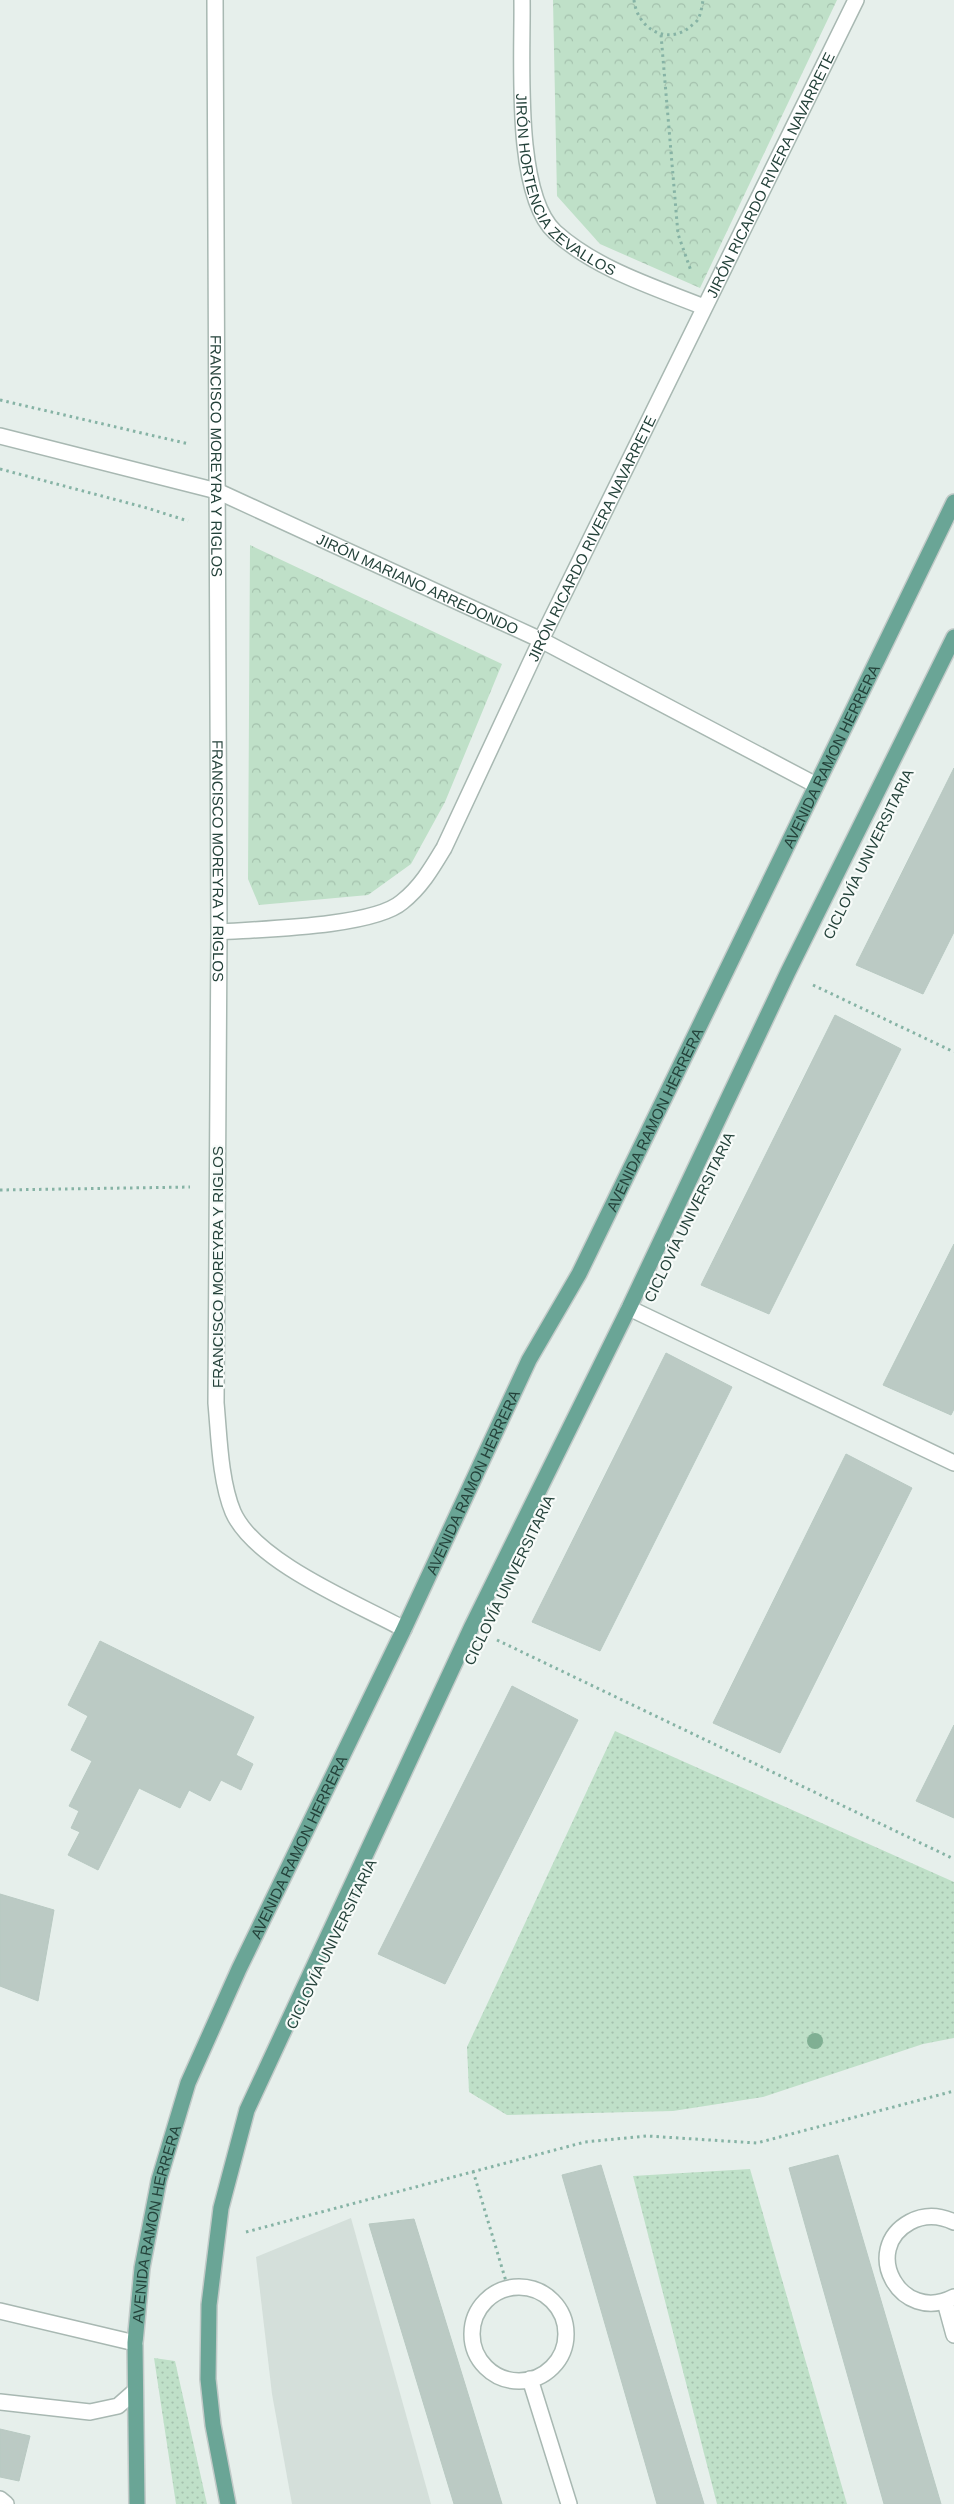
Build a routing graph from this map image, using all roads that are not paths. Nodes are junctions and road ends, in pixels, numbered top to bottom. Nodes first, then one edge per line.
1 (215, 0) edge
2 (522, 0) edge
3 (856, 0) edge
4 (704, 307) junction
5 (0, 436) edge
6 (217, 491) junction
7 (954, 502) edge
8 (541, 640) junction
9 (953, 643) edge
10 (816, 785) junction
11 (219, 932) junction
12 (629, 1308) junction
13 (954, 1462) edge
14 (404, 1629) junction
15 (954, 2222) edge
16 (949, 2300) edge
17 (0, 2311) edge
18 (954, 2335) edge
19 (135, 2343) junction
20 (530, 2379) junction
21 (135, 2391) junction
22 (0, 2402) edge
23 (0, 2498) edge
24 (6, 2504) edge
25 (137, 2504) edge
26 (228, 2504) edge
27 (569, 2504) edge

1 - 6 street, FRANCISCO MOREYRA Y RIGLOS
2 - 4 street, JIRÓN HORTENCIA ZEVALLOS
3 - 4 street, JIRÓN RICARDO RIVERA NAVARRETE
4 - 8 street, JIRÓN RICARDO RIVERA NAVARRETE
5 - 6 street, JIRÓN MARIANO ARREDONDO
6 - 8 street, JIRÓN MARIANO ARREDONDO
6 - 11 street, FRANCISCO MOREYRA Y RIGLOS
7 - 10 main road, AVENIDA RAMON HERRERA
8 - 10 street, JIRÓN MARIANO ARREDONDO
8 - 11 street, JIRÓN RICARDO RIVERA NAVARRETE
9 - 12 main road
10 - 14 main road, AVENIDA RAMON HERRERA
11 - 14 street, FRANCISCO MOREYRA Y RIGLOS
12 - 13 street
12 - 26 main road
14 - 19 main road, AVENIDA RAMON HERRERA
15 - 16 street
16 - 18 street
17 - 19 street
19 - 21 main road, AVENIDA RAMON HERRERA
20 - 20 street
20 - 27 street
21 - 22 street
21 - 25 main road, AVENIDA RAMON HERRERA
23 - 24 street

